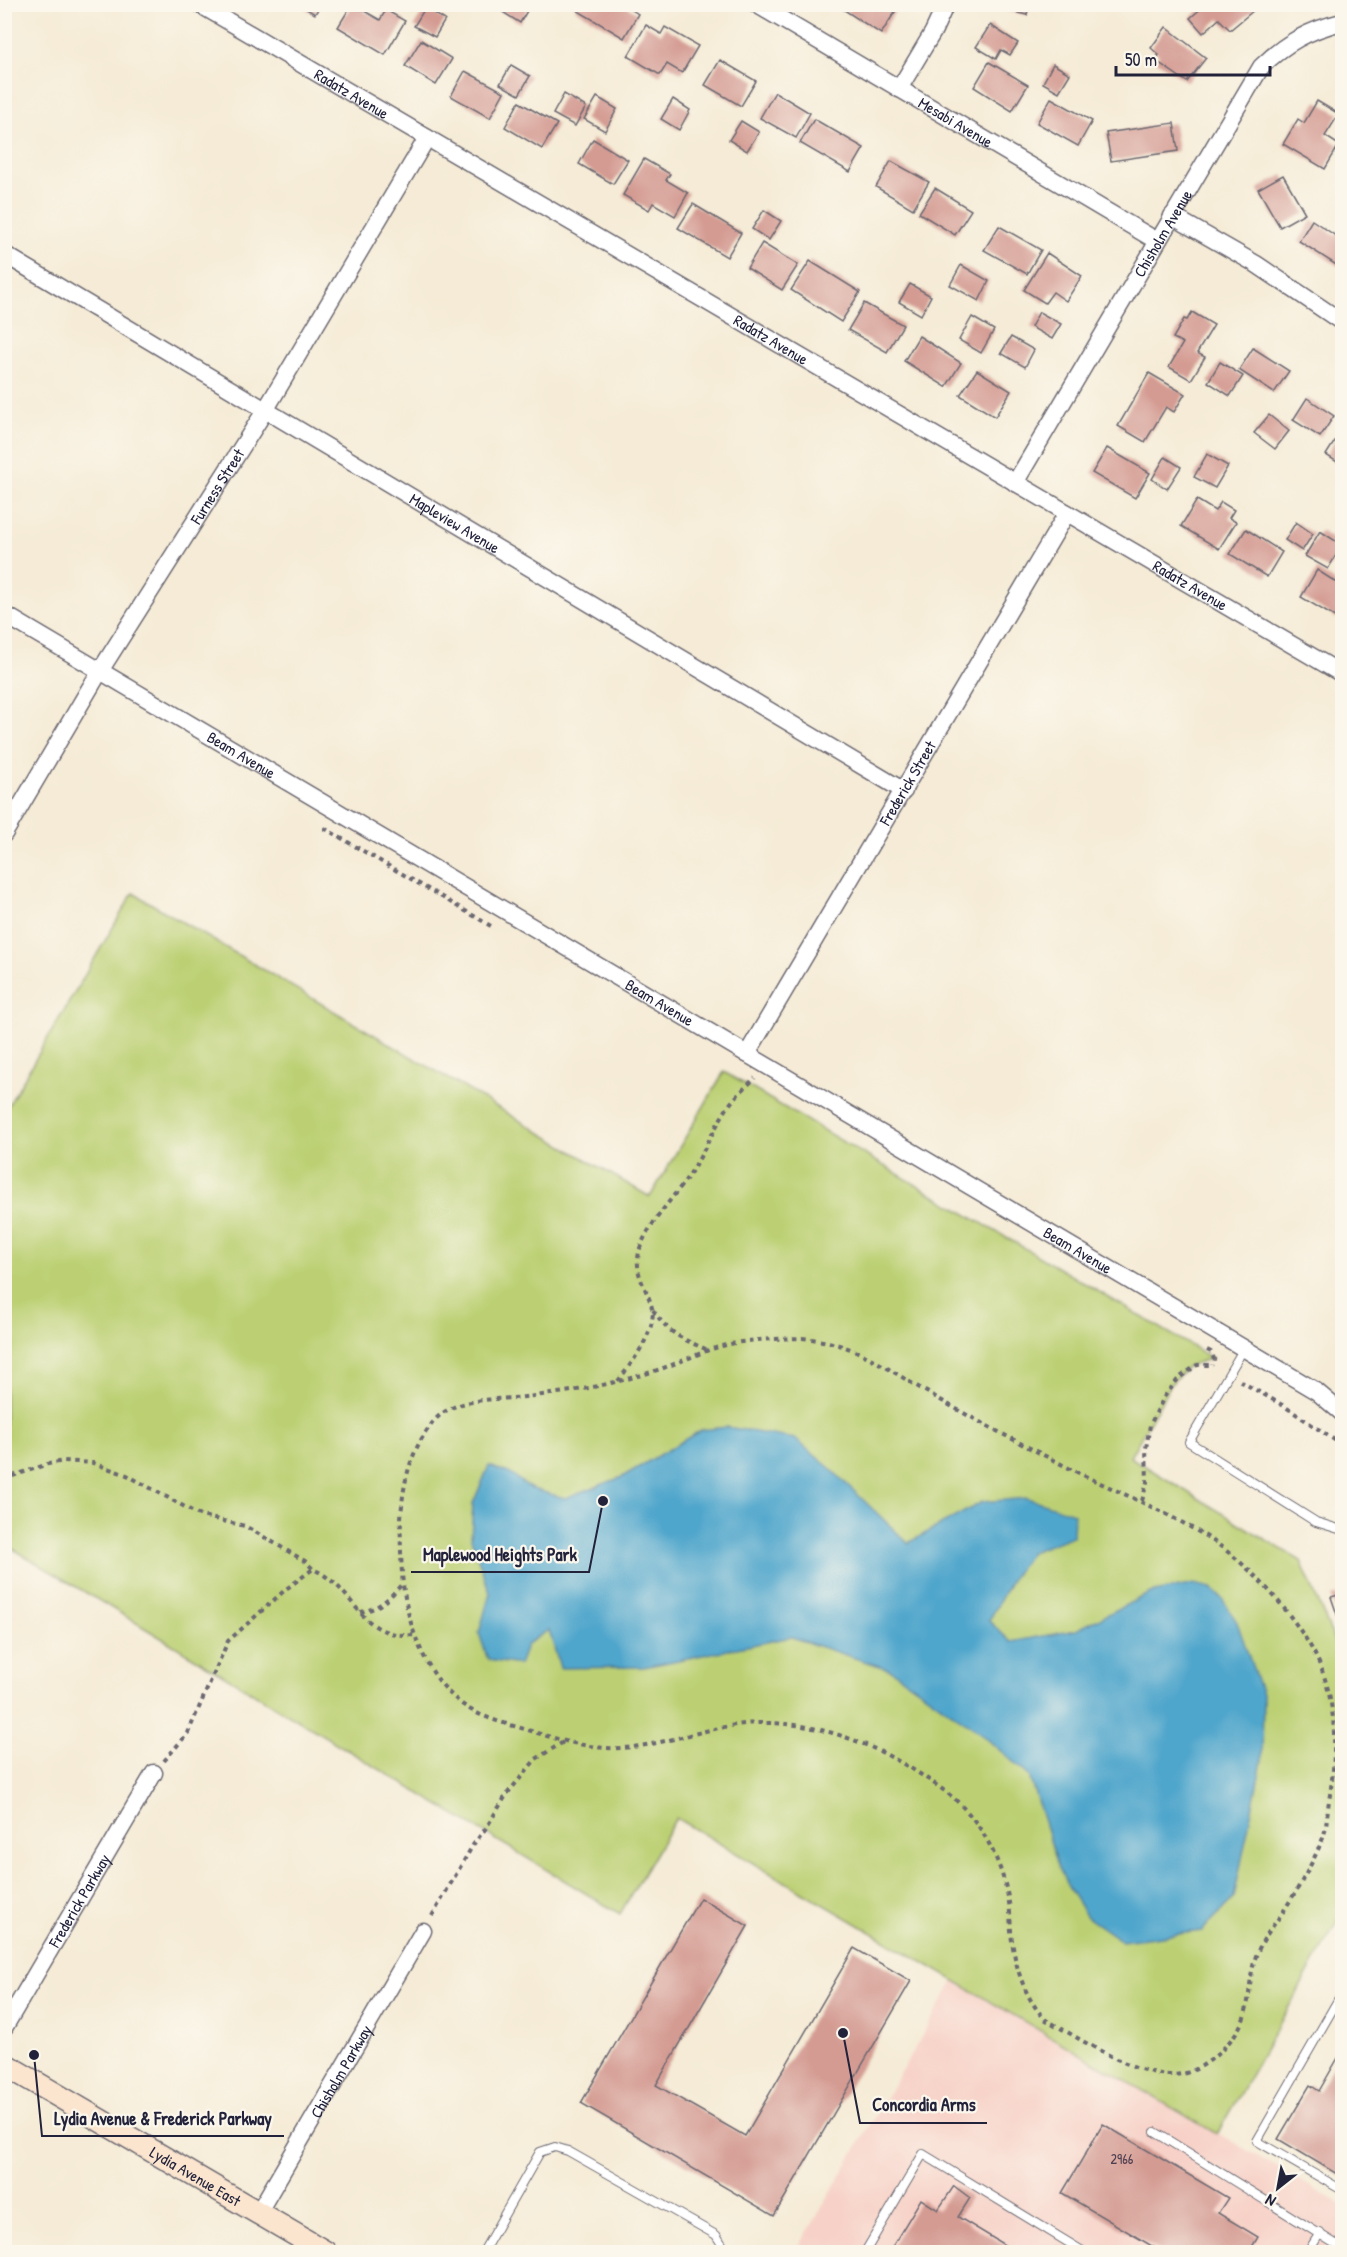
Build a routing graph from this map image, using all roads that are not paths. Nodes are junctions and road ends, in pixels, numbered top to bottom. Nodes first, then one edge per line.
1 (199, 4) edge
2 (756, 4) edge
3 (946, 4) edge
4 (1342, 22) edge
5 (899, 89) junction
6 (427, 138) junction
7 (1172, 216) junction
8 (1157, 241) junction
9 (4, 254) edge
10 (1342, 322) edge
11 (266, 409) junction
12 (1015, 483) junction
13 (1067, 513) junction
14 (4, 614) edge
15 (100, 670) junction
16 (1342, 674) edge
17 (904, 791) junction
18 (4, 834) edge
19 (747, 1054) junction
20 (1244, 1348) junction
21 (1316, 1391) junction
22 (1342, 1401) edge
23 (1342, 1413) edge
24 (1342, 1530) edge
25 (154, 1773) road end
26 (423, 1931) road end
27 (1342, 1993) edge
28 (4, 2028) edge
29 (4, 2064) edge
30 (1155, 2132) dead end
31 (1342, 2190) edge
32 (258, 2213) junction
33 (1320, 2234) junction
34 (1342, 2248) edge
35 (325, 2253) edge
36 (483, 2253) edge
37 (722, 2253) edge
38 (865, 2253) edge
39 (1084, 2253) edge
40 (1308, 2253) edge

1 - 6 street, Radatz Avenue
2 - 5 street, Mesabi Avenue
3 - 5 street
4 - 7 street, Chisholm Avenue
5 - 8 street, Mesabi Avenue
6 - 11 street, Furness Street
6 - 12 street, Radatz Avenue
7 - 8 street, Chisholm Avenue
7 - 10 street
8 - 12 street, Chisholm Avenue
9 - 11 street, Mapleview Avenue
11 - 15 street, Furness Street
11 - 17 street, Mapleview Avenue
12 - 13 street, Radatz Avenue
13 - 16 street, Radatz Avenue
13 - 17 street, Frederick Street
14 - 15 street, Beam Avenue
15 - 18 street, Furness Street
15 - 19 street, Beam Avenue
17 - 19 street, Frederick Street
19 - 20 street, Beam Avenue
20 - 21 street, Beam Avenue
20 - 24 lane
21 - 22 street, Beam Avenue
21 - 23 street, Beam Avenue
25 - 28 street, Frederick Parkway
26 - 32 street, Chisholm Parkway
27 - 31 lane
29 - 32 street, Lydia Avenue East
30 - 33 lane
32 - 35 street, Lydia Avenue East
33 - 34 lane
33 - 40 lane
36 - 37 lane
38 - 39 lane

